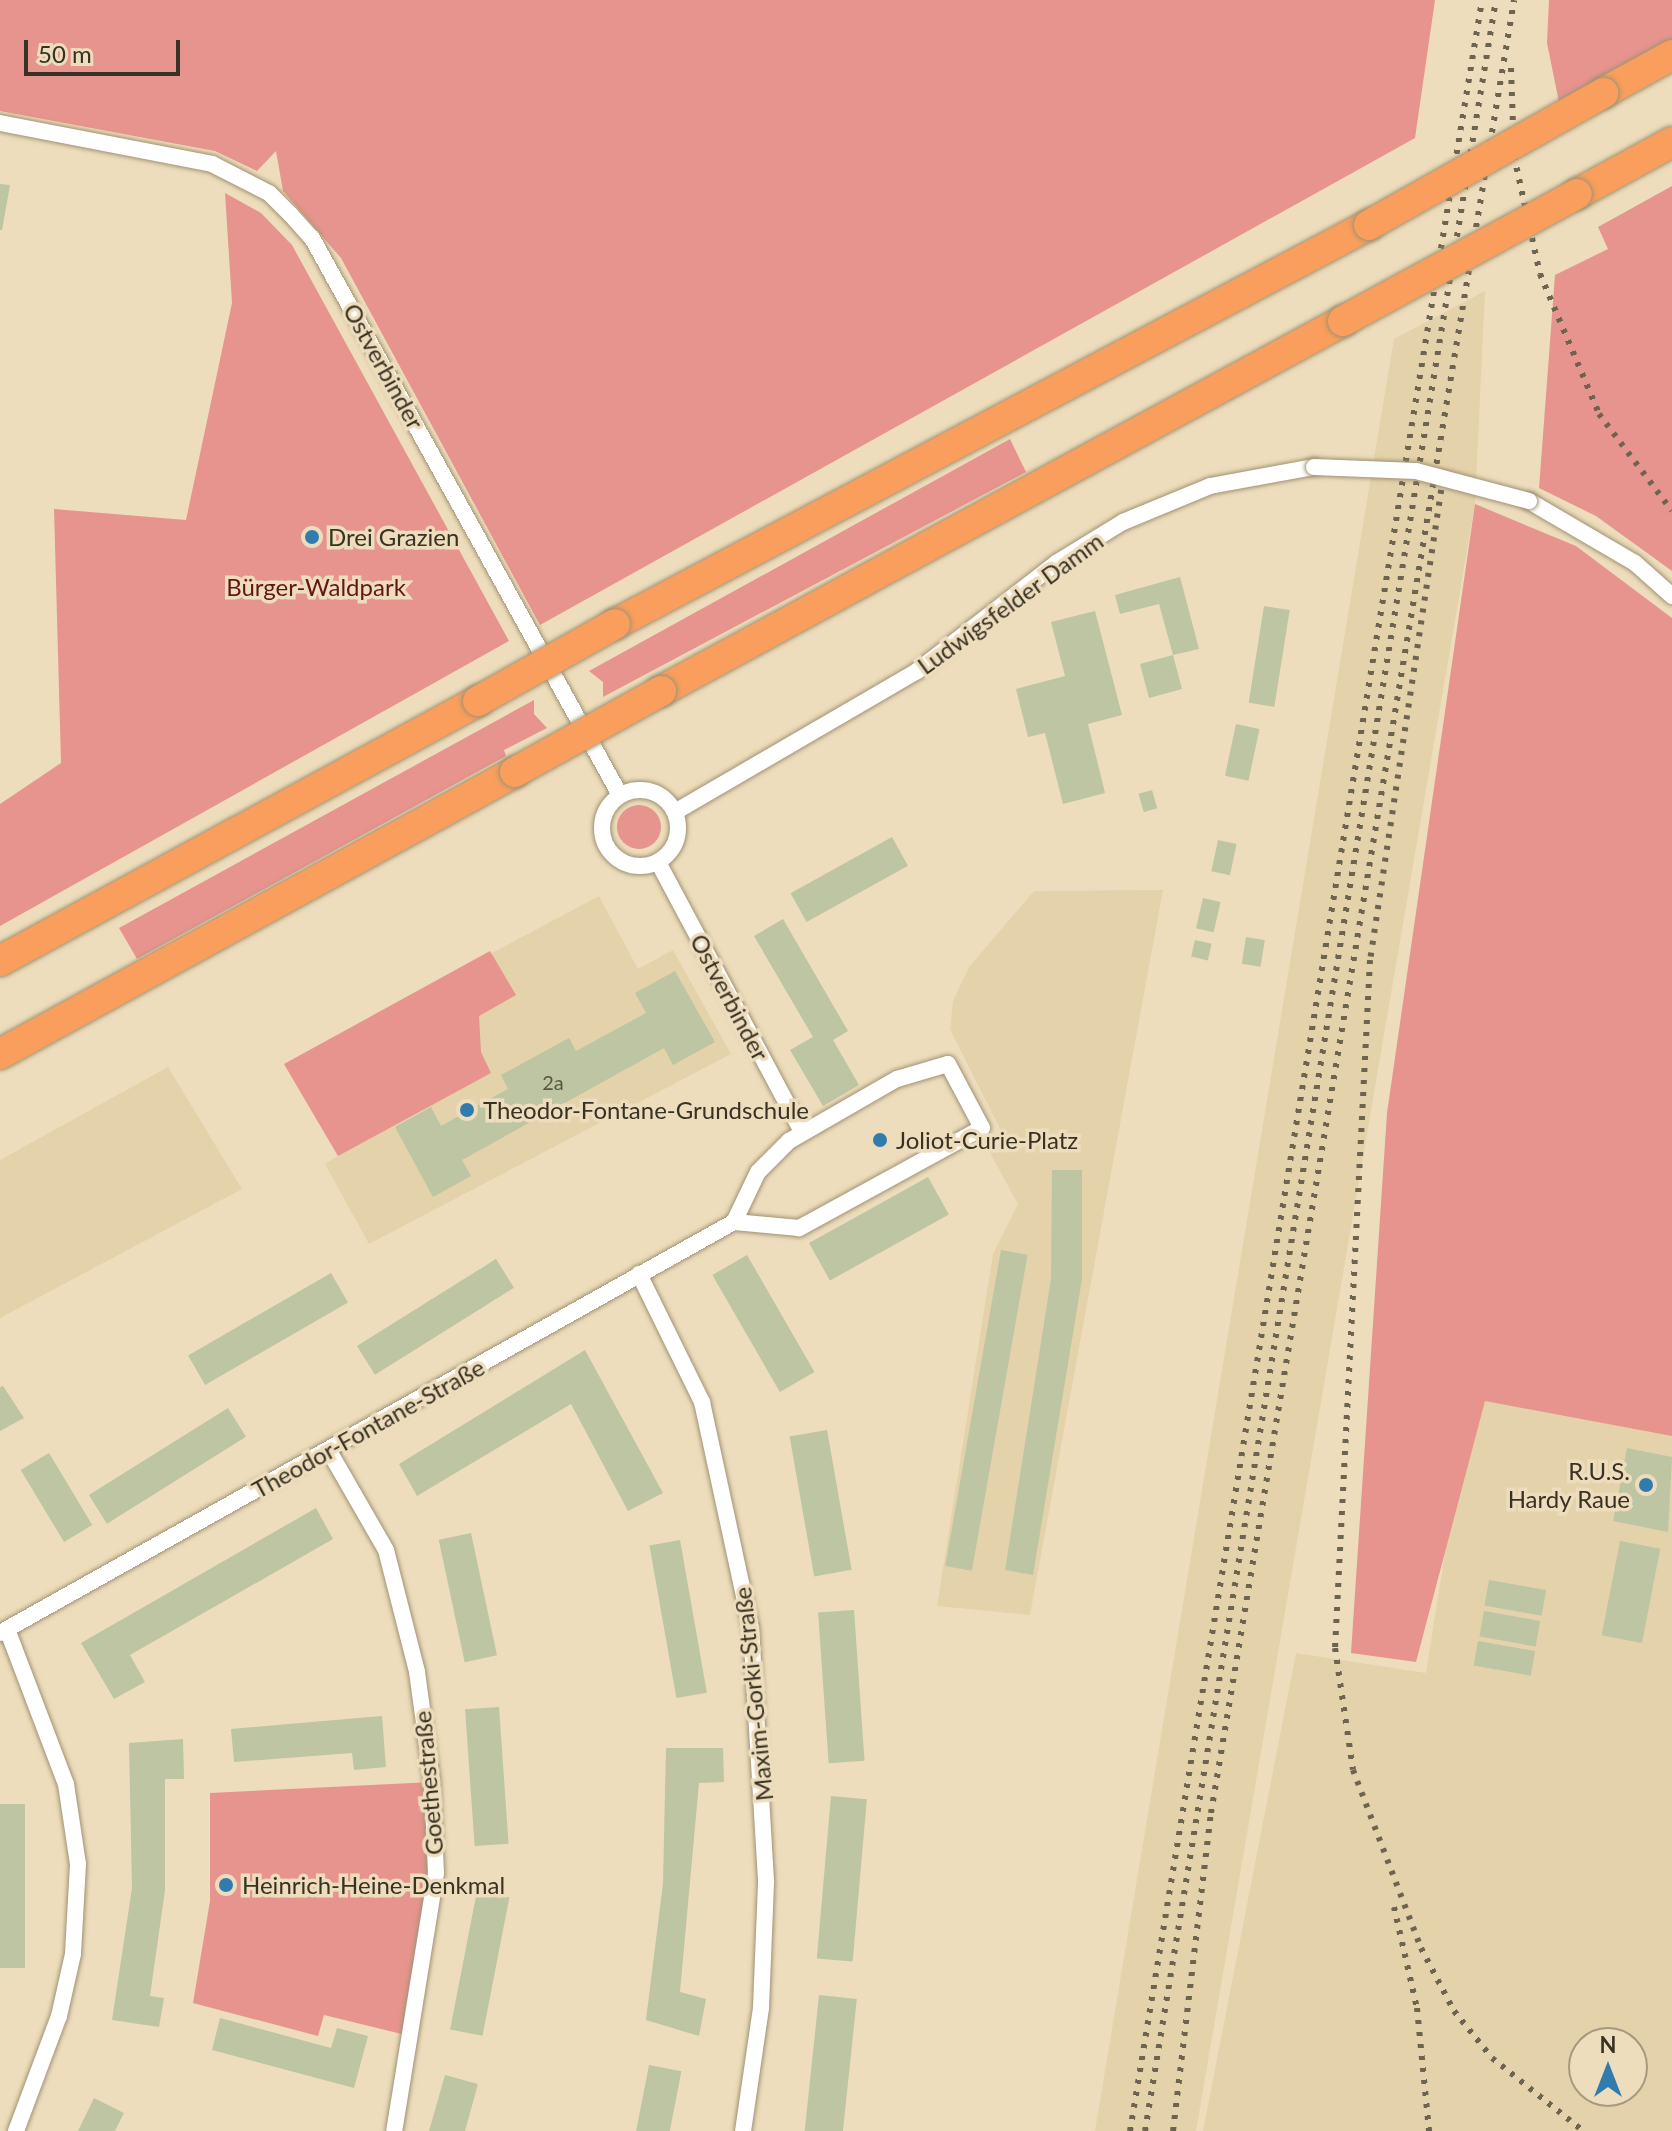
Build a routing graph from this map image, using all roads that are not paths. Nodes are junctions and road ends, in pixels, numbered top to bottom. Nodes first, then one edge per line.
1 (1672, 55) edge
2 (0, 123) edge
3 (1672, 142) edge
4 (1672, 596) edge
5 (620, 795) junction
6 (675, 812) junction
7 (658, 862) junction
8 (0, 961) edge
9 (0, 1054) edge
10 (802, 1132) junction
11 (734, 1222) junction
12 (639, 1274) junction
13 (329, 1451) junction
14 (4, 1631) edge
15 (16, 2131) edge
16 (394, 2131) edge
17 (743, 2131) edge

1 - 8 highway, bridge
2 - 5 street, Ostverbinder
3 - 9 highway, bridge
4 - 6 street, Ludwigsfelder Damm, bridge
5 - 6 street
5 - 7 street
6 - 7 street
7 - 10 street, Ostverbinder
10 - 11 street
10 - 11 street
11 - 12 street, Theodor-Fontane-Straße
12 - 13 street, Theodor-Fontane-Straße
12 - 17 street, Maxim-Gorki-Straße
13 - 14 street, Theodor-Fontane-Straße
13 - 16 street, Goethestraße
14 - 15 street

